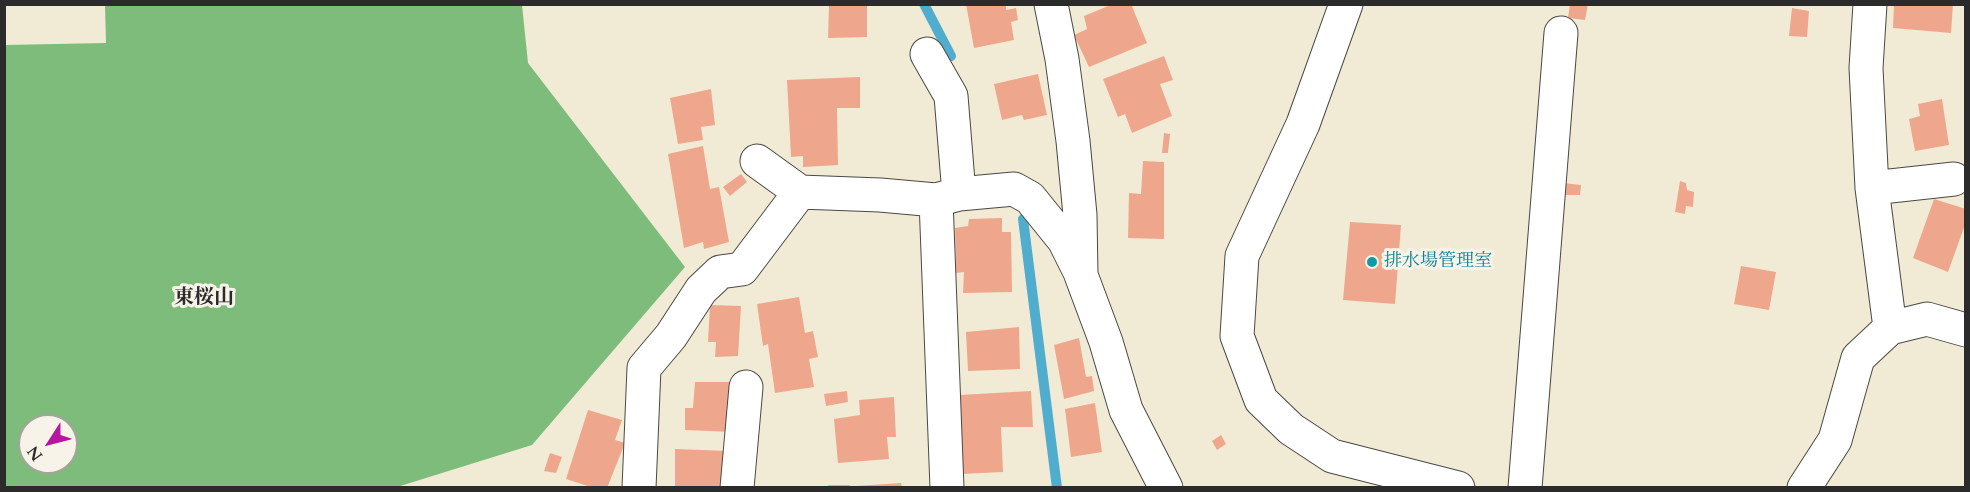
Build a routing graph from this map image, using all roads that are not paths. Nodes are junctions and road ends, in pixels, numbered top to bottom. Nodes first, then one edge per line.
1 (1051, 4) edge
2 (1346, 4) edge
3 (1870, 4) edge
4 (1560, 33) dead end
5 (927, 54) dead end
6 (758, 161) dead end
7 (1954, 179) dead end
8 (1872, 188) junction
9 (800, 192) junction
10 (948, 197) junction
11 (1081, 275) junction
12 (1890, 328) junction
13 (1965, 330) edge
14 (746, 387) dead end
15 (639, 488) edge
16 (737, 488) edge
17 (947, 488) edge
18 (1166, 488) edge
19 (1458, 488) edge
20 (1526, 488) edge
21 (1804, 488) edge

1 - 11 street
2 - 19 street
3 - 8 street
4 - 20 street
5 - 10 street
6 - 9 street
7 - 8 street
8 - 12 street
9 - 10 street
9 - 15 street
10 - 11 street
10 - 17 street
11 - 18 street
12 - 13 street
12 - 21 street
14 - 16 street

